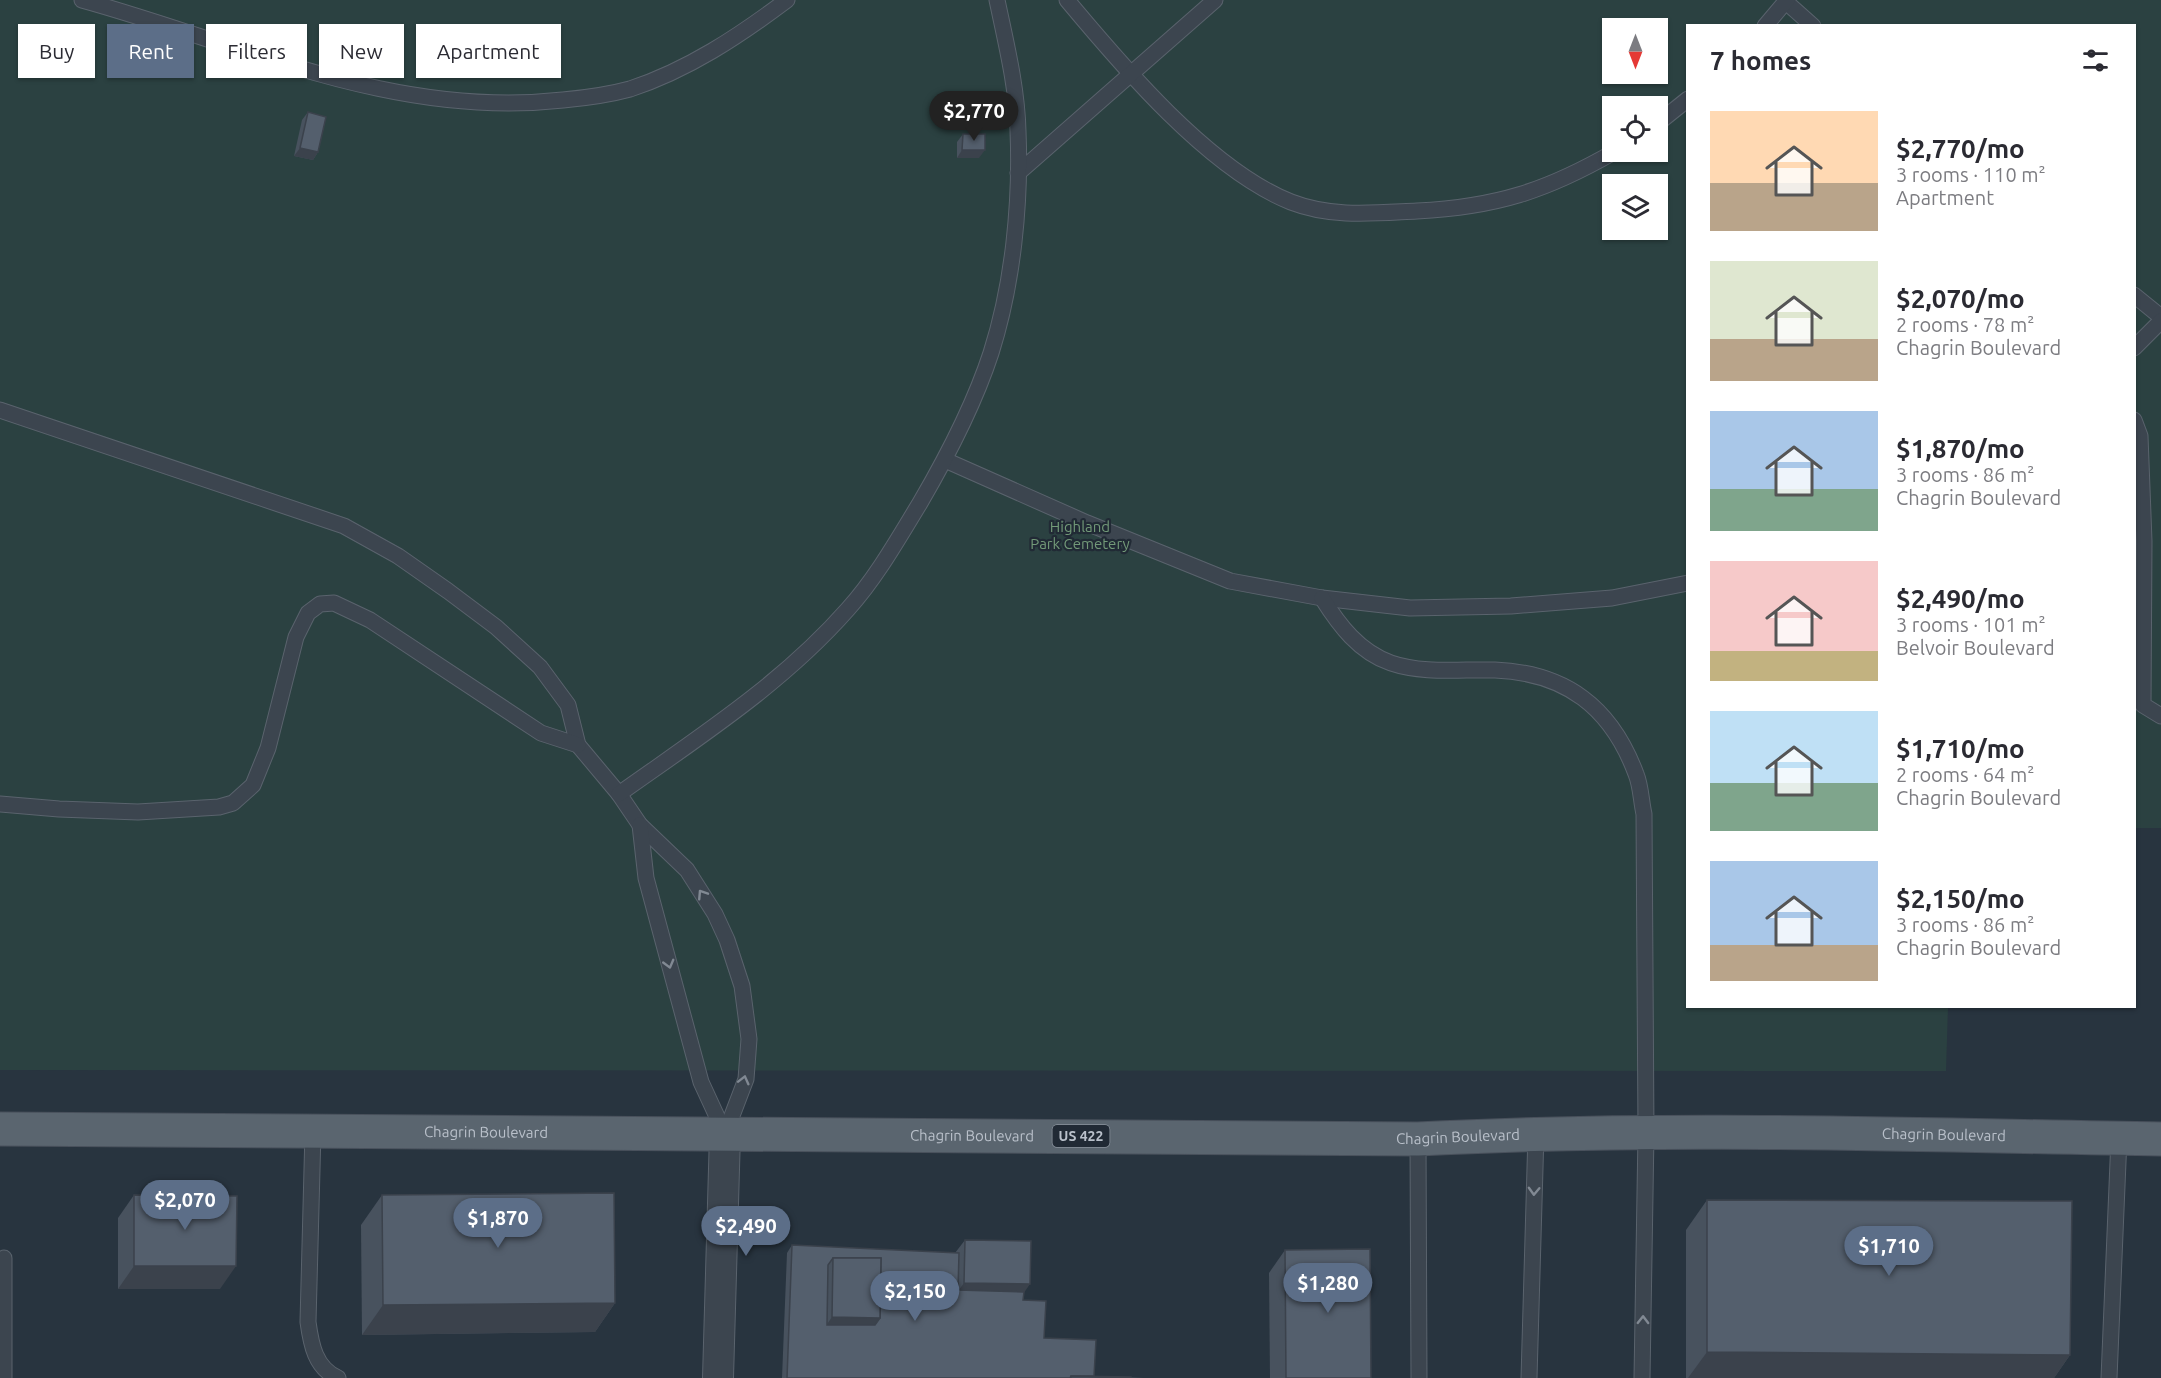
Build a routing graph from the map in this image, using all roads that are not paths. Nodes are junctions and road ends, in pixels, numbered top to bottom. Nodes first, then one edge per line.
1 (82, 0) edge
2 (788, 0) edge
3 (997, 0) edge
4 (1067, 0) edge
5 (1215, 0) edge
6 (1787, 1) edge
7 (1767, 24) edge
8 (1812, 24) edge
9 (1130, 75) junction
10 (1686, 101) edge
11 (1668, 115) edge
12 (1602, 158) edge
13 (1018, 173) junction
14 (2136, 297) edge
15 (2161, 319) edge
16 (2136, 346) edge
17 (0, 410) edge
18 (2136, 425) edge
19 (945, 460) junction
20 (1686, 583) edge
21 (1322, 598) junction
22 (2161, 716) edge
23 (578, 745) junction
24 (619, 794) junction
25 (0, 804) edge
26 (640, 825) junction
27 (0, 1129) edge
28 (314, 1131) junction
29 (1536, 1133) junction
30 (1646, 1133) junction
31 (724, 1134) junction
32 (2119, 1138) junction
33 (1418, 1139) junction
34 (2161, 1139) edge
35 (4, 1258) dead end
36 (4, 1378) edge
37 (338, 1378) edge
38 (718, 1378) edge
39 (1419, 1378) edge
40 (1528, 1378) edge
41 (1642, 1378) edge
42 (2109, 1378) edge

1 - 2 lane
3 - 13 lane
4 - 9 lane
5 - 9 lane
6 - 7 lane
6 - 8 lane
9 - 12 lane
9 - 13 lane
10 - 11 lane
13 - 19 lane
14 - 15 lane
15 - 16 lane
17 - 23 lane
18 - 22 lane
19 - 21 lane
19 - 24 lane
20 - 21 lane
21 - 30 lane
23 - 24 lane
23 - 25 lane
24 - 26 lane
26 -> 31 lane
31 -> 26 lane
27 - 28 main road, Chagrin Boulevard / US 422
28 - 31 main road, Chagrin Boulevard / US 422
28 - 37 lane
29 - 30 main road, Chagrin Boulevard / US 422
29 - 33 main road, Chagrin Boulevard / US 422
29 -> 40 lane
30 - 32 main road, Chagrin Boulevard / US 422
41 -> 30 lane
31 - 33 main road, Chagrin Boulevard / US 422
31 - 38 street
32 - 34 main road, Chagrin Boulevard / US 422
32 - 42 lane
33 - 39 lane
35 - 36 lane

